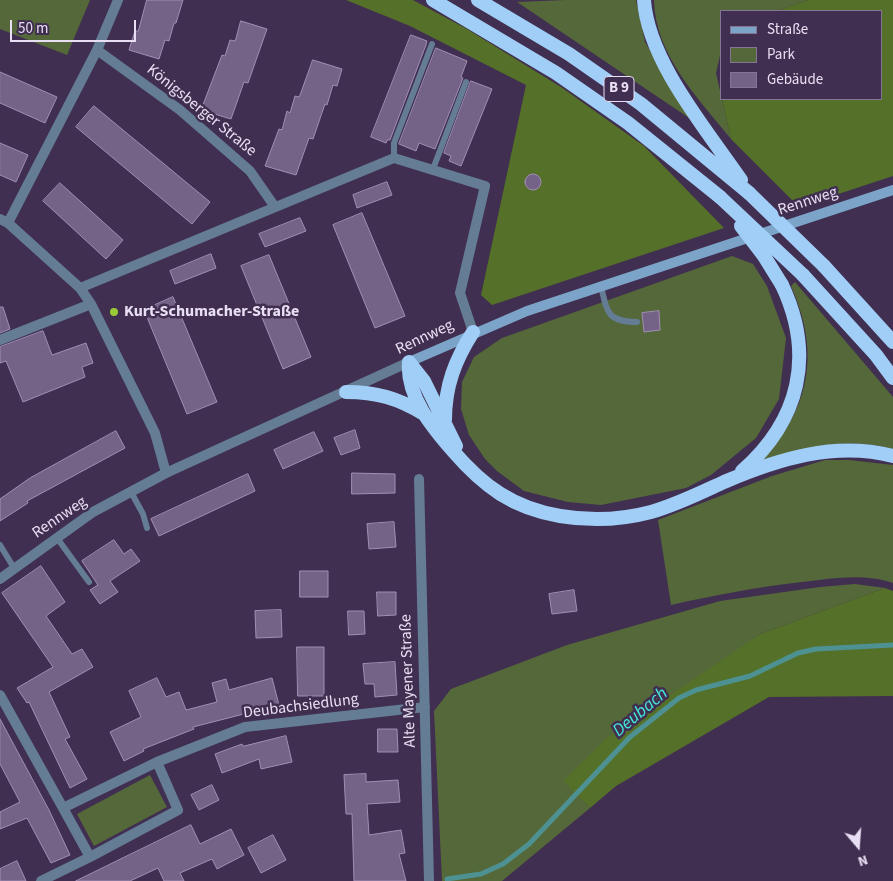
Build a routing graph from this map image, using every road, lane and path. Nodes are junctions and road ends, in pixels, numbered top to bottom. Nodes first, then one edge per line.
1 (118, 0) edge
2 (433, 0) edge
3 (478, 0) edge
4 (644, 0) edge
5 (432, 44) dead end
6 (97, 50) junction
7 (466, 82) dead end
8 (394, 158) junction
9 (433, 169) junction
10 (893, 190) edge
11 (749, 194) junction
12 (720, 197) junction
13 (275, 207) junction
14 (4, 221) edge
15 (601, 286) junction
16 (80, 288) junction
17 (91, 304) junction
18 (636, 322) dead end
19 (474, 332) junction
20 (0, 340) edge
21 (893, 342) edge
22 (409, 362) junction
23 (893, 378) edge
24 (346, 392) junction
25 (424, 414) junction
26 (445, 424) junction
27 (893, 456) edge
28 (465, 465) junction
29 (166, 473) junction
30 (419, 479) dead end
31 (724, 482) junction
32 (131, 492) junction
33 (147, 528) dead end
34 (57, 538) junction
35 (0, 545) edge
36 (14, 568) junction
37 (0, 579) edge
38 (89, 582) dead end
39 (0, 695) edge
40 (425, 707) junction
41 (157, 762) junction
42 (63, 808) junction
43 (90, 857) junction
44 (41, 881) edge
45 (429, 881) edge

1 - 6 street
2 - 12 highway, B 9
3 - 11 highway, B 9
4 - 11 highway
5 - 8 lane
6 - 13 street, Königsberger Straße
6 - 14 street
7 - 9 lane
8 - 9 street
8 - 13 street
9 - 19 street
10 - 15 main road, Rennweg
11 - 21 highway, B 9, bridge
12 - 23 highway, B 9, bridge
12 - 31 highway, bridge
13 - 16 street
14 - 16 street
15 - 18 lane
15 - 19 main road, Rennweg
16 - 17 street
17 - 20 street
17 - 29 street
19 - 22 main road, Rennweg
19 - 26 highway
22 - 24 street, Rennweg
22 - 25 highway
22 - 26 highway
24 - 25 highway
24 - 29 street, Rennweg
25 - 28 highway
26 - 28 highway
27 - 31 highway
28 - 31 highway
29 - 32 street, Rennweg
30 - 40 street, Alte Mayener Straße
32 - 33 lane
32 - 34 street, Rennweg
34 - 36 street, Rennweg
34 - 38 lane
35 - 36 lane
36 - 37 street, Rennweg
39 - 42 street
40 - 41 street, Deubachsiedlung
40 - 45 street, Alte Mayener Straße
41 - 42 street, Deubachsiedlung
41 - 43 street
42 - 43 street
43 - 44 street

